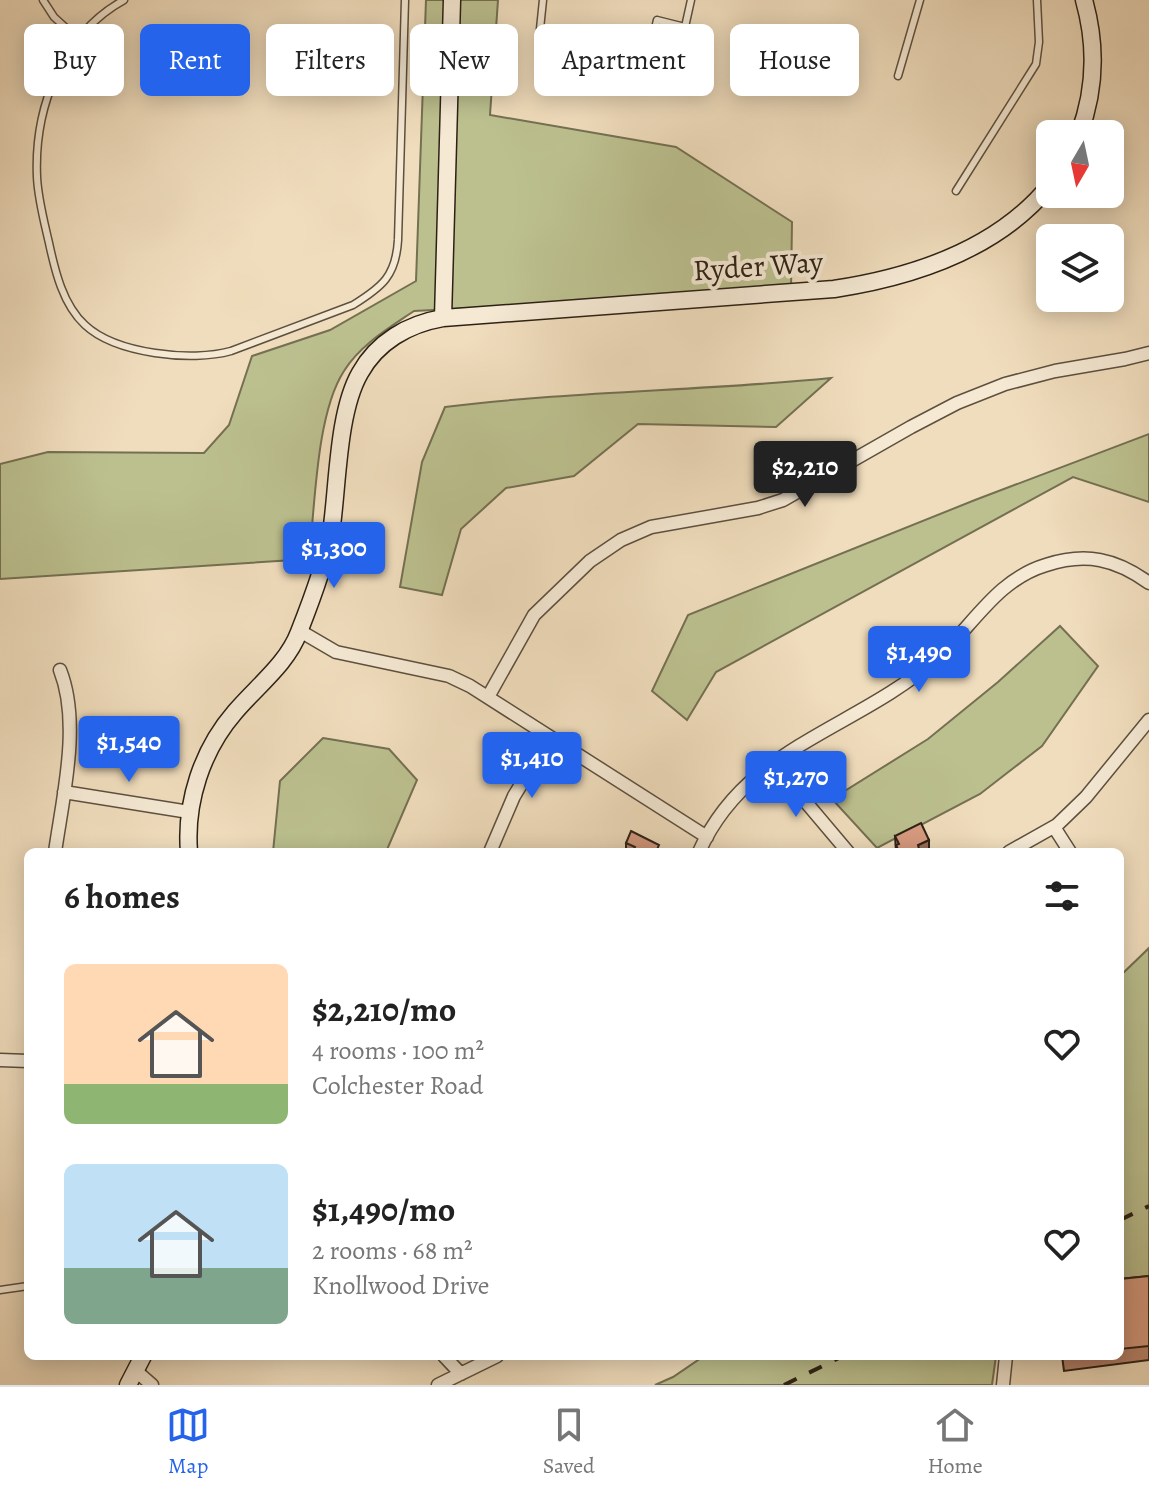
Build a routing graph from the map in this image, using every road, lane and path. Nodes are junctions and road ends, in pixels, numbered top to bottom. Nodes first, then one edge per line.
1 (43, 0) edge
2 (124, 0) edge
3 (405, 0) edge
4 (452, 0) edge
5 (543, 0) edge
6 (691, 0) edge
7 (920, 0) edge
8 (1037, 0) edge
9 (1084, 0) edge
10 (62, 24) edge
11 (91, 24) edge
12 (898, 76) dead end
13 (50, 96) edge
14 (1083, 120) edge
15 (956, 191) dead end
16 (1036, 200) edge
17 (443, 318) junction
18 (1149, 353) edge
19 (1149, 583) edge
20 (300, 631) junction
21 (60, 670) dead end
22 (488, 697) junction
23 (1149, 720) edge
24 (550, 737) junction
25 (772, 762) junction
26 (64, 792) junction
27 (189, 812) junction
28 (1054, 827) junction
29 (707, 837) junction
30 (56, 848) edge
31 (189, 848) edge
32 (492, 848) edge
33 (701, 848) edge
34 (845, 848) edge
35 (1016, 848) edge
36 (1067, 848) edge
37 (0, 1060) edge
38 (24, 1061) edge
39 (24, 1287) edge
40 (0, 1290) edge
41 (448, 1360) edge
42 (489, 1360) edge
43 (1006, 1360) edge
44 (136, 1371) edge
45 (461, 1374) junction
46 (152, 1385) edge
47 (438, 1385) edge
48 (1003, 1385) edge

1 - 10 lane
2 - 11 lane
3 - 13 lane
4 - 17 street
5 - 6 lane
7 - 12 lane
8 - 15 lane
9 - 14 street
16 - 17 street, Ryder Way
17 - 20 street, Ryder Way
18 - 22 street
19 - 25 street
20 - 22 street
20 - 27 street, Ryder Way
21 - 26 street
22 - 24 street
23 - 28 street
24 - 29 street
24 - 32 street
25 - 29 street
25 - 34 street
26 - 27 street
26 - 30 street
27 - 31 street, Ryder Way
28 - 35 street
28 - 36 street
29 - 33 street
37 - 38 street
39 - 40 lane
41 - 45 street
42 - 45 street
43 - 48 street
44 - 46 street
45 - 47 street

